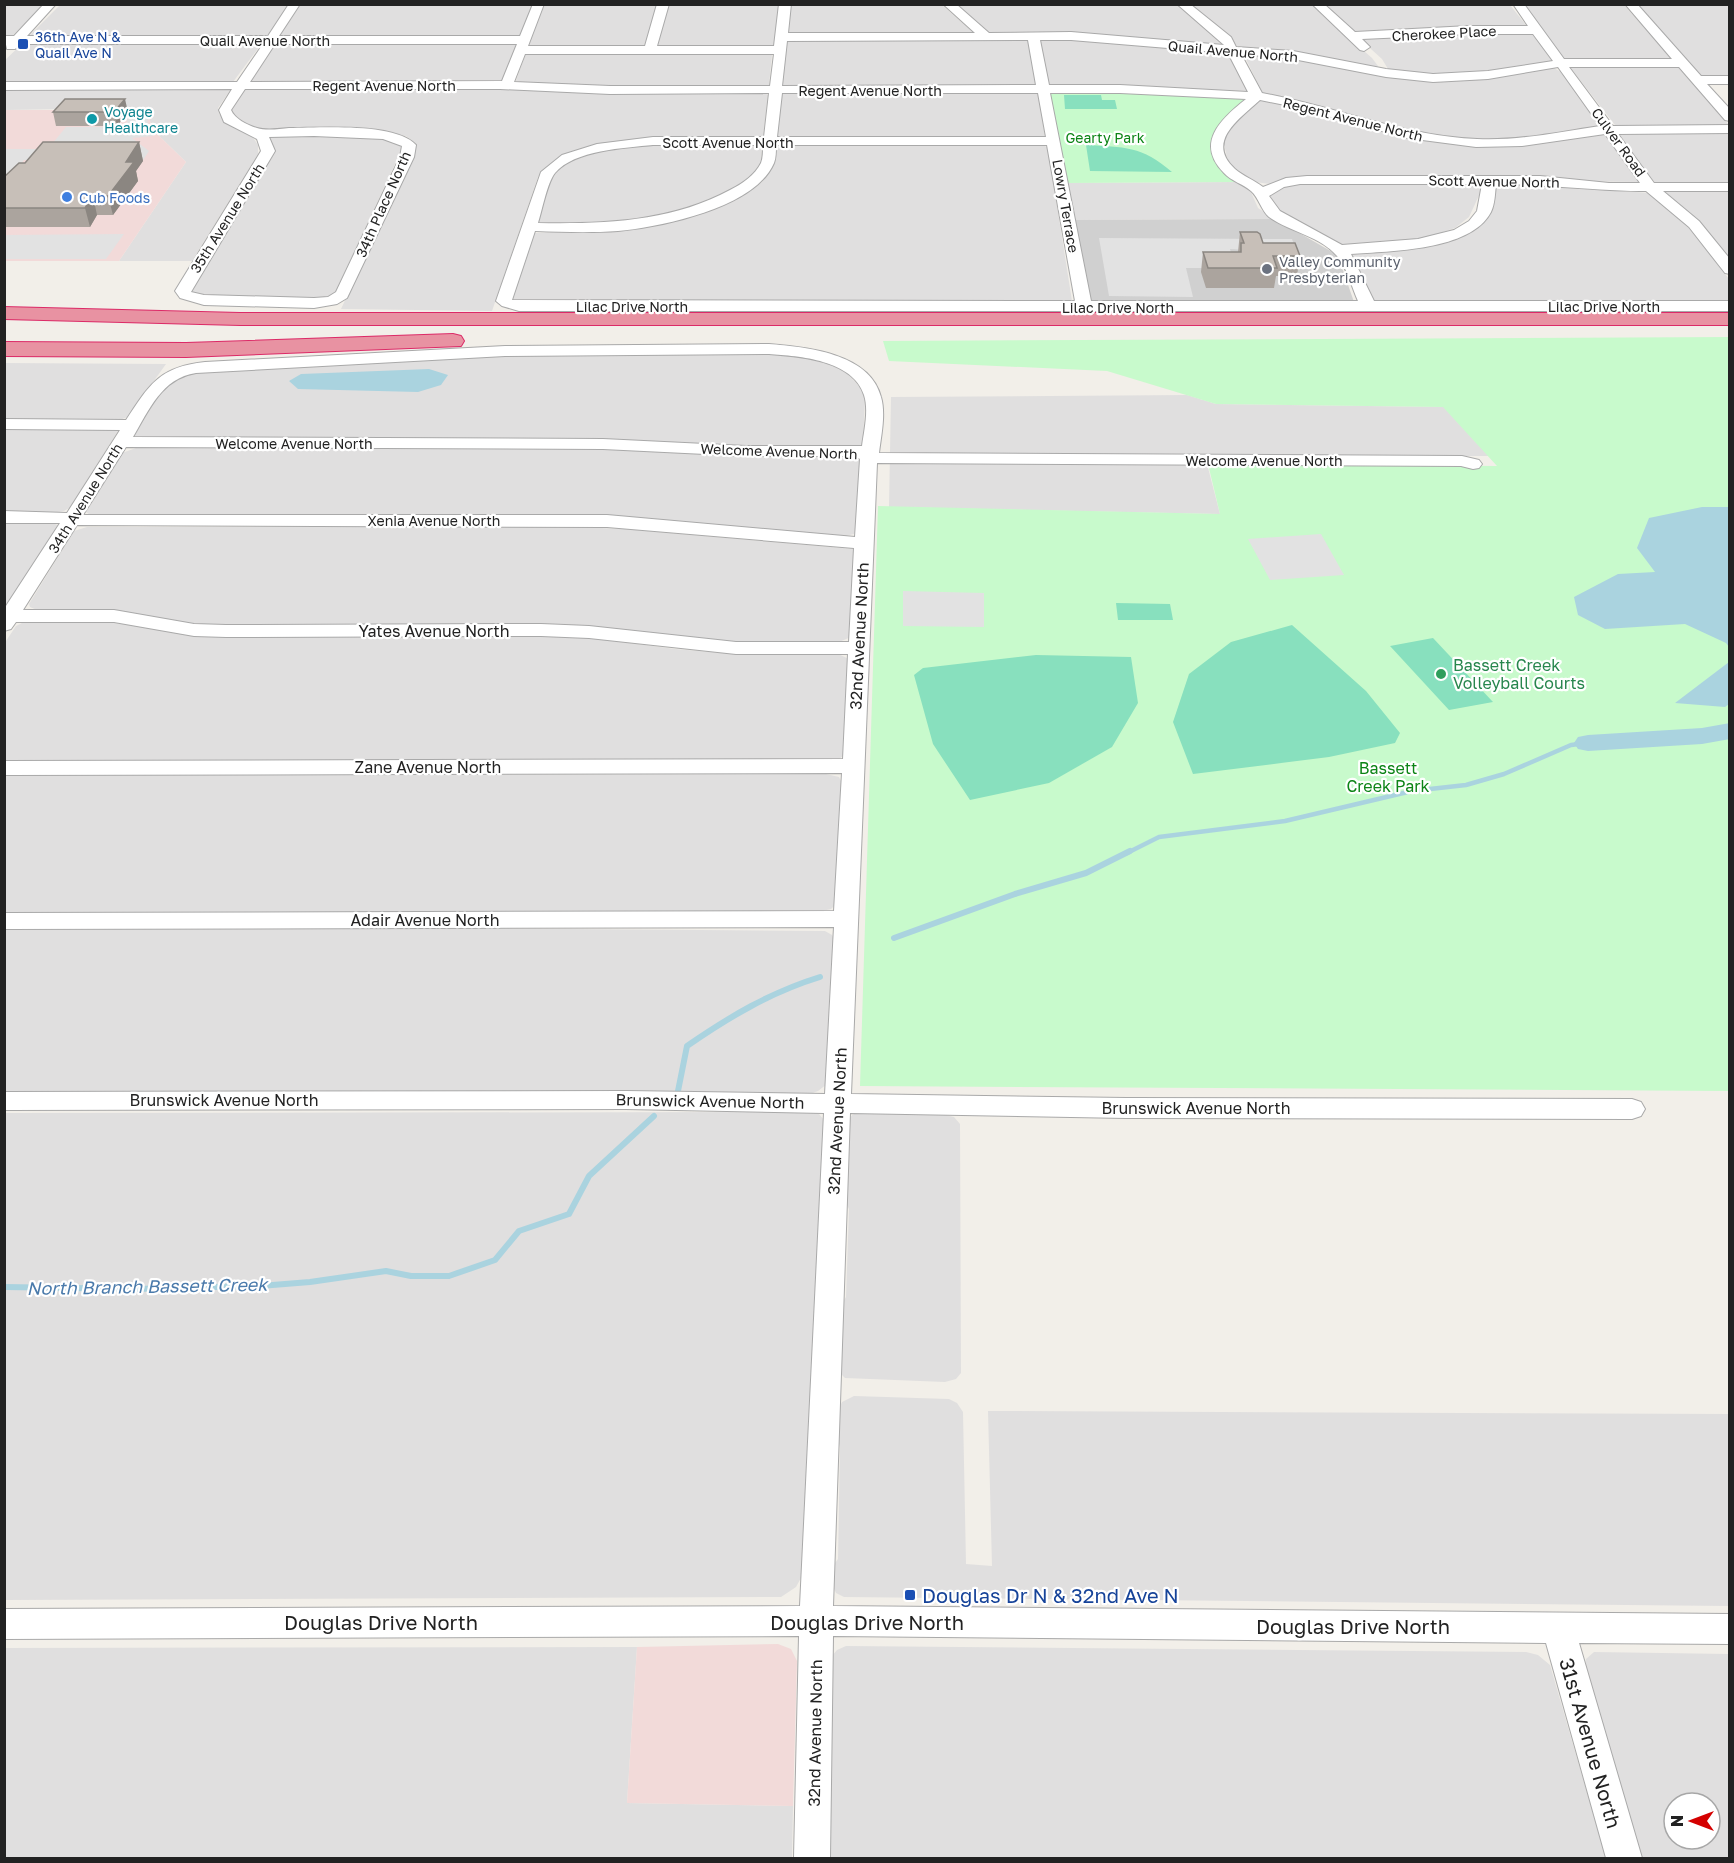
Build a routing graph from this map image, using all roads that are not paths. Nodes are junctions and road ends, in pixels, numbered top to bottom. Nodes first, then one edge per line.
1 (51, 4) edge
2 (295, 4) edge
3 (539, 4) edge
4 (663, 4) edge
5 (785, 4) edge
6 (948, 4) edge
7 (1182, 4) edge
8 (1317, 4) edge
9 (1518, 4) edge
10 (1630, 4) edge
11 (1537, 30) junction
12 (1033, 35) junction
13 (986, 36) junction
14 (1352, 36) junction
15 (10, 40) edge
16 (270, 40) junction
17 (781, 43) junction
18 (523, 45) junction
19 (1233, 50) junction
20 (650, 51) junction
21 (4, 52) edge
22 (1562, 63) junction
23 (1681, 63) junction
24 (1386, 73) junction
25 (1697, 80) junction
26 (1730, 80) edge
27 (241, 85) junction
28 (507, 85) junction
29 (4, 86) edge
30 (776, 90) junction
31 (1044, 90) junction
32 (1257, 96) junction
33 (1730, 117) edge
34 (1730, 129) edge
35 (1610, 130) junction
36 (258, 133) junction
37 (1054, 141) junction
38 (769, 142) junction
39 (1490, 180) junction
40 (1650, 187) junction
41 (1730, 187) edge
42 (1262, 195) junction
43 (528, 227) junction
44 (1339, 250) junction
45 (1730, 270) edge
46 (4, 297) edge
47 (332, 301) joint
48 (507, 303) joint
49 (1084, 306) junction
50 (1368, 306) junction
51 (1730, 306) edge
52 (4, 312) edge
53 (1730, 319) edge
54 (455, 320) junction
55 (4, 327) edge
56 (1730, 333) edge
57 (679, 334) junction
58 (4, 349) edge
59 (168, 375) joint
60 (4, 424) edge
61 (131, 425) junction
62 (120, 442) junction
63 (869, 457) junction
64 (1473, 464) dead end
65 (4, 517) edge
66 (71, 519) junction
67 (863, 543) junction
68 (7, 620) edge
69 (858, 648) junction
70 (852, 766) junction
71 (4, 768) edge
72 (846, 919) junction
73 (4, 921) edge
74 (4, 1101) edge
75 (838, 1103) junction
76 (1632, 1109) dead end
77 (816, 1621) junction
78 (4, 1624) edge
79 (1558, 1627) junction
80 (1730, 1629) edge
81 (812, 1858) edge
82 (1624, 1858) edge

1 - 15 street
2 - 16 street
3 - 18 street
4 - 20 street
5 - 17 street
6 - 13 street
7 - 19 street
8 - 14 street
9 - 11 street, Culver Road
10 - 23 street
11 - 14 street, Cherokee Place
11 - 22 street, Culver Road
12 - 13 street, Quail Avenue North
12 - 19 street, Quail Avenue North
12 - 31 street, Lowry Terrace
13 - 17 street, Quail Avenue North
14 - 24 street
15 - 16 street, Quail Avenue North
15 - 21 street
16 - 18 street, Quail Avenue North
16 - 27 street
17 - 20 street, Quail Avenue North
17 - 30 street
18 - 20 street, Quail Avenue North
18 - 28 street
19 - 24 street, Quail Avenue North
19 - 32 street
22 - 23 street, Quail Avenue North
22 - 24 street, Quail Avenue North
22 - 35 street, Culver Road
23 - 25 street
25 - 26 street
25 - 33 street
27 - 28 street, Regent Avenue North
27 - 29 street, Regent Avenue North
27 - 36 street
28 - 30 street, Regent Avenue North
30 - 31 street, Regent Avenue North
30 - 38 street
31 - 32 street, Regent Avenue North
31 - 37 street, Lowry Terrace
32 - 35 street, Regent Avenue North
32 - 42 street
34 - 35 street, Regent Avenue North
35 - 40 street, Culver Road
36 - 47 street, 34th Place North
36 - 47 street, 35th Avenue North
37 - 38 street, Scott Avenue North
37 - 49 street, Lowry Terrace
38 - 43 street
38 - 43 street, Scott Avenue North
39 - 40 street, Scott Avenue North
39 - 42 street, Scott Avenue North
39 - 44 street
40 - 41 street, Scott Avenue North
40 - 45 street, Culver Road
42 - 44 street
43 - 48 street, Scott Avenue North
44 - 50 street
46 - 54 highway
48 - 49 street, Lilac Drive North
49 - 50 street, Lilac Drive North
50 - 51 street, Lilac Drive North
52 - 54 highway
53 - 54 highway
55 - 57 highway
56 - 57 highway
57 - 58 highway
59 - 61 street, 34th Avenue North
59 - 63 street, 32nd Avenue North
60 - 61 street
61 - 62 street, 34th Avenue North
62 - 63 street, Welcome Avenue North
62 - 66 street, 34th Avenue North
63 - 64 street, Welcome Avenue North
63 - 67 street, 32nd Avenue North
65 - 66 street, Xenia Avenue North
66 - 67 street, Xenia Avenue North
66 - 68 street, 34th Avenue North
67 - 69 street, 32nd Avenue North
68 - 69 street, Yates Avenue North
69 - 70 street, 32nd Avenue North
70 - 71 street, Zane Avenue North
70 - 72 street, 32nd Avenue North
72 - 73 street, Adair Avenue North
72 - 75 street, 32nd Avenue North
74 - 75 street, Brunswick Avenue North
75 - 76 street, Brunswick Avenue North
75 - 77 street, 32nd Avenue North
77 - 78 street, Douglas Drive North
77 - 79 street, Douglas Drive North
77 - 81 street, 32nd Avenue North
79 - 80 street, Douglas Drive North
79 - 82 street, 31st Avenue North

